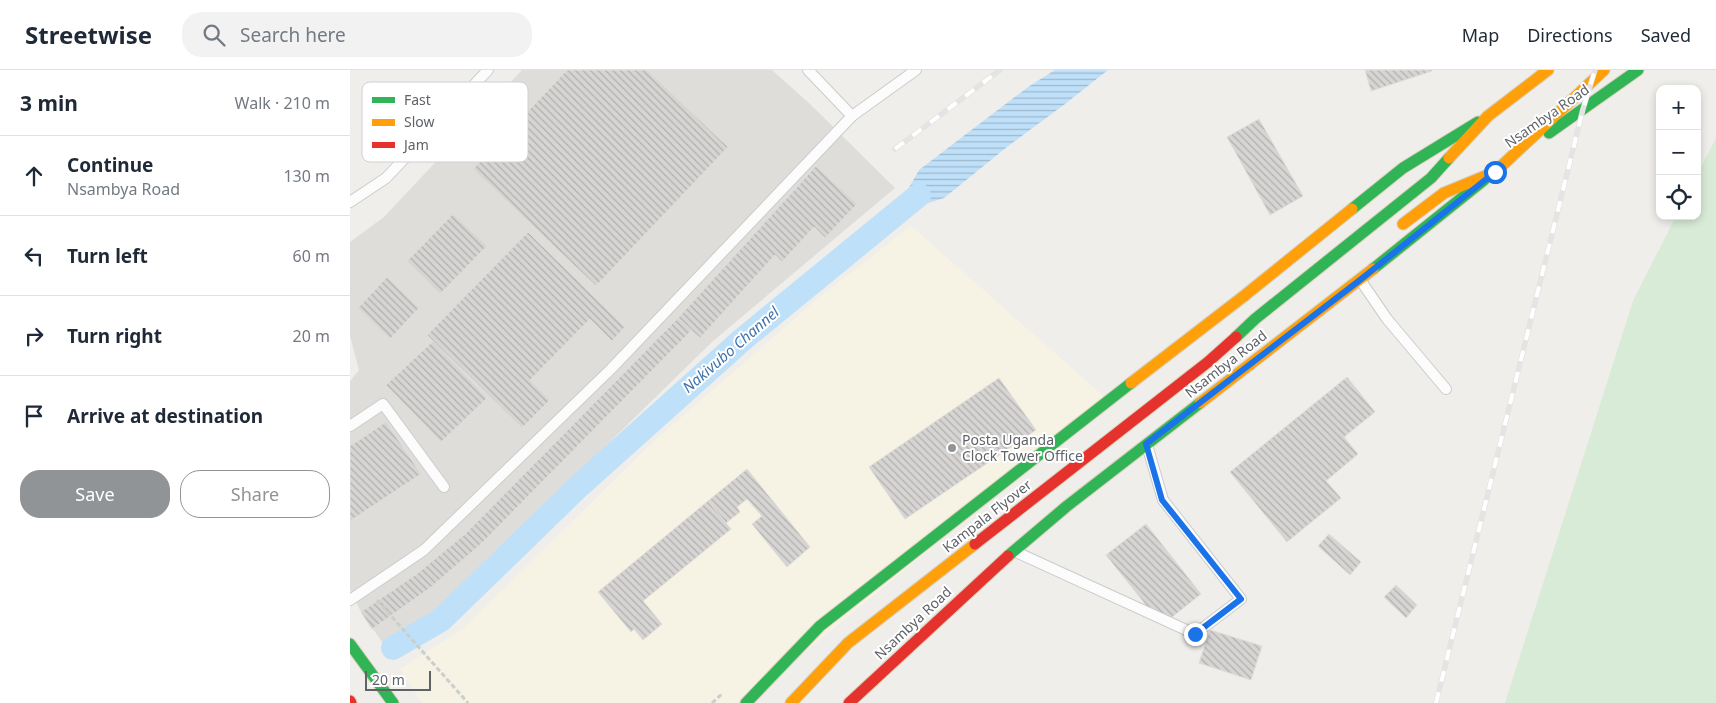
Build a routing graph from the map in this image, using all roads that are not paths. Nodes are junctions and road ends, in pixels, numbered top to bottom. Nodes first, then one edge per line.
1 (488, 70) edge
2 (808, 70) edge
3 (916, 70) edge
4 (1528, 70) edge
5 (1548, 70) edge
6 (1604, 70) edge
7 (1638, 70) edge
8 (477, 82) edge
9 (852, 116) junction
10 (1488, 116) junction
11 (401, 162) edge
12 (1495, 172) junction
13 (350, 202) edge
14 (1397, 228) dead end
15 (1360, 280) junction
16 (1264, 327) dead end
17 (1208, 362) junction
18 (1446, 389) dead end
19 (350, 426) edge
20 (1146, 444) junction
21 (444, 487) dead end
22 (1013, 551) junction
23 (350, 600) edge
24 (350, 644) edge
25 (393, 703) edge
26 (746, 703) edge
27 (791, 703) edge
28 (848, 703) edge

1 - 8 lane
2 - 9 lane
3 - 9 lane
4 - 10 main road
5 - 10 main road
6 - 12 main road
7 - 12 main road, Nsambya Road
9 - 23 lane
10 - 17 main road
10 - 26 main road
11 - 13 lane
12 - 14 main road
12 - 15 main road, Nsambya Road
15 - 18 lane
15 - 20 main road, Nsambya Road
16 - 17 main road
17 - 27 main road, Kampala Flyover
19 - 21 lane
20 - 22 main road, Nsambya Road
20 - 22 lane
22 - 28 main road, Nsambya Road
24 - 25 main road

